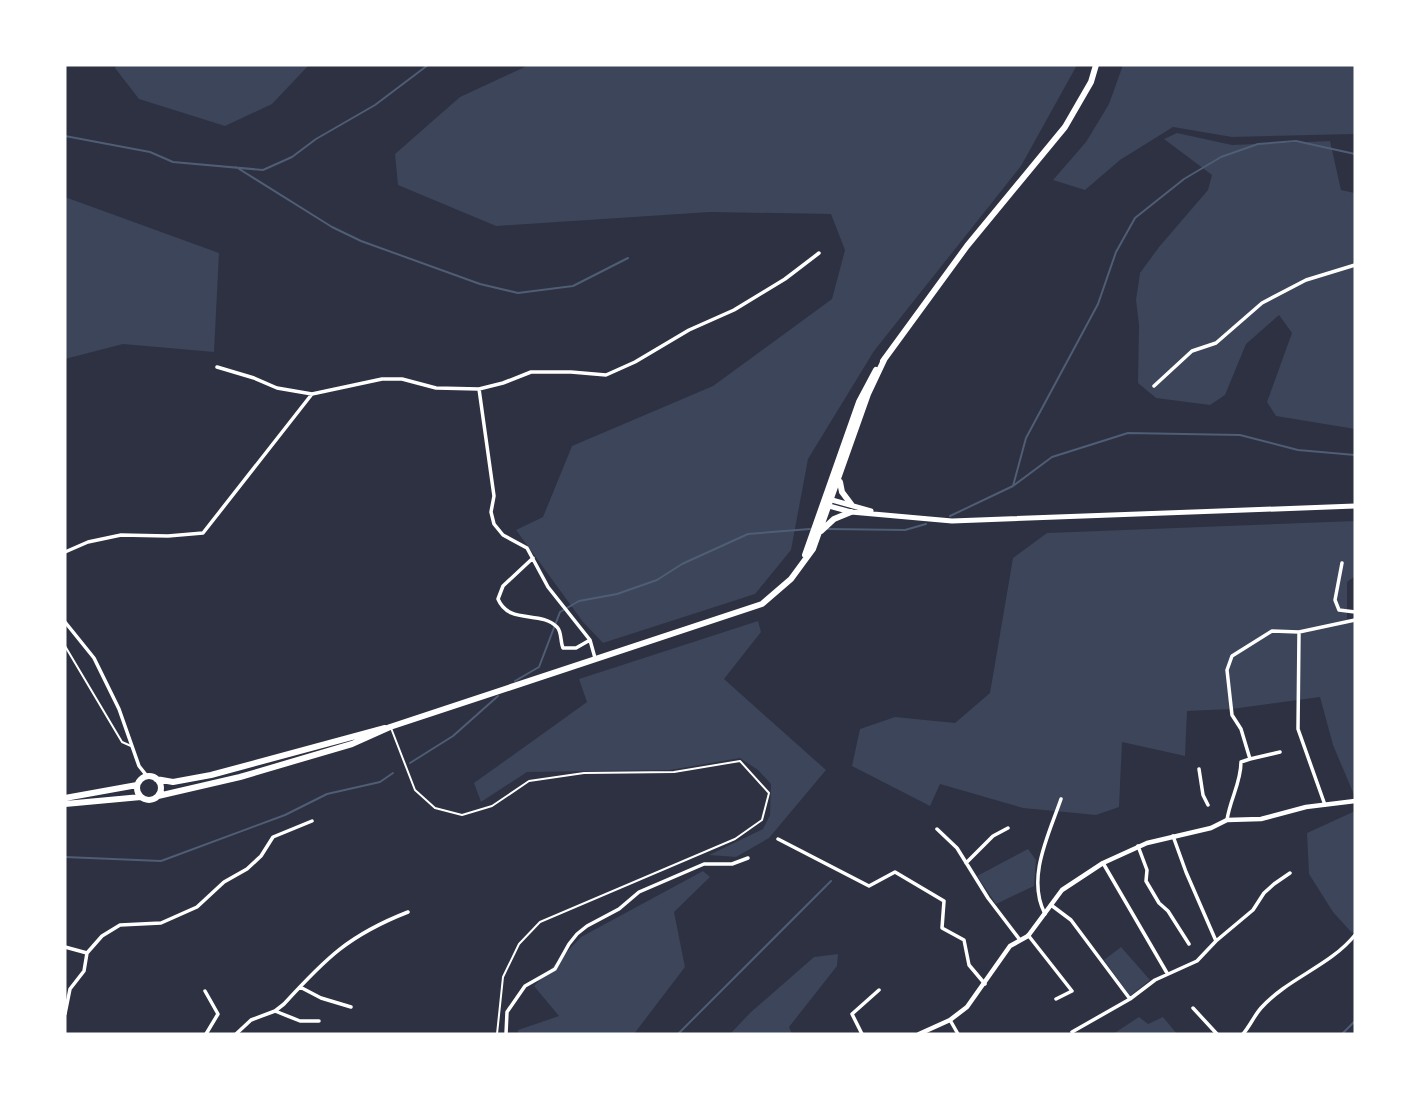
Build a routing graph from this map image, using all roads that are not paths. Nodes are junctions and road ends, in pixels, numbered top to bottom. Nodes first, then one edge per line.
1 (1096, 65) edge
2 (819, 253) dead end
3 (1355, 265) edge
4 (885, 358) junction
5 (217, 367) dead end
6 (1154, 386) dead end
7 (479, 389) junction
8 (312, 394) junction
9 (840, 478) junction
10 (828, 502) junction
11 (1355, 506) edge
12 (851, 508) junction
13 (818, 536) junction
14 (65, 552) edge
15 (533, 558) junction
16 (1342, 563) dead end
17 (799, 570) junction
18 (1355, 612) edge
19 (1355, 620) edge
20 (65, 622) edge
21 (1299, 632) junction
22 (590, 640) junction
23 (65, 646) edge
24 (596, 660) junction
25 (390, 727) junction
26 (133, 747) junction
27 (1280, 752) dead end
28 (1250, 760) junction
29 (238, 768) junction
30 (1199, 769) dead end
31 (148, 776) junction
32 (240, 777) junction
33 (156, 779) junction
34 (137, 785) junction
35 (158, 796) junction
36 (141, 797) junction
37 (65, 798) edge
38 (1061, 799) dead end
39 (1355, 801) edge
40 (65, 804) edge
41 (1208, 805) dead end
42 (1325, 805) junction
43 (1227, 820) junction
44 (312, 821) dead end
45 (1008, 828) dead end
46 (937, 829) dead end
47 (1173, 836) junction
48 (778, 839) dead end
49 (1138, 846) junction
50 (748, 858) dead end
51 (966, 863) junction
52 (1103, 863) junction
53 (1290, 873) dead end
54 (1051, 905) junction
55 (408, 912) dead end
56 (1045, 914) junction
57 (1028, 935) junction
58 (1355, 935) edge
59 (1021, 941) junction
60 (1216, 941) junction
61 (1189, 944) dead end
62 (65, 947) edge
63 (87, 953) junction
64 (1167, 973) junction
65 (985, 984) junction
66 (300, 987) junction
67 (879, 990) dead end
68 (205, 991) dead end
69 (1056, 999) dead end
70 (1130, 999) junction
71 (351, 1007) dead end
72 (1193, 1007) dead end
73 (275, 1011) junction
74 (65, 1014) edge
75 (950, 1020) junction
76 (319, 1021) dead end
77 (1072, 1032) dead end
78 (206, 1034) edge
79 (236, 1034) edge
80 (496, 1034) edge
81 (506, 1034) edge
82 (862, 1034) edge
83 (919, 1034) edge
84 (958, 1034) edge
85 (1217, 1034) edge
86 (1242, 1034) edge

1 - 4 main road
2 - 7 street
3 - 6 street
4 - 9 main road
4 - 10 main road
5 - 8 street
7 - 8 street
7 - 15 street
8 - 14 street
9 - 10 main road
9 - 12 main road
10 - 12 main road
10 - 13 main road
10 - 17 main road
11 - 12 main road
12 - 13 main road
13 - 17 main road
15 - 22 street
15 - 22 street
16 - 18 street
17 - 24 main road
19 - 21 street
20 - 26 street
21 - 28 street
21 - 42 street
22 - 24 street
23 - 26 lane
24 - 25 main road
25 - 29 main road
25 - 32 main road
25 - 80 lane
26 - 31 street
27 - 28 street
28 - 43 street
29 - 32 main road
29 - 33 main road
30 - 41 street
31 - 33 main road
31 - 34 main road
32 - 35 main road
33 - 35 main road
34 - 36 main road
34 - 37 main road
35 - 36 main road
36 - 40 main road
38 - 56 street
39 - 42 street
42 - 43 street
43 - 47 street
44 - 63 street
45 - 51 street
46 - 51 street
47 - 49 street
47 - 60 street
48 - 65 street
49 - 52 street
49 - 61 street
50 - 81 street
51 - 59 street
52 - 54 street
52 - 64 street
53 - 60 street
54 - 56 street
54 - 70 street
55 - 66 street
56 - 57 street
57 - 59 street
57 - 69 street
58 - 86 street
59 - 65 street
60 - 64 street
62 - 63 street
63 - 74 street
64 - 70 street
65 - 75 street
66 - 71 street
66 - 73 street
67 - 82 street
68 - 78 street
70 - 77 street
72 - 85 street
73 - 76 street
73 - 79 street
75 - 83 street
75 - 84 street

